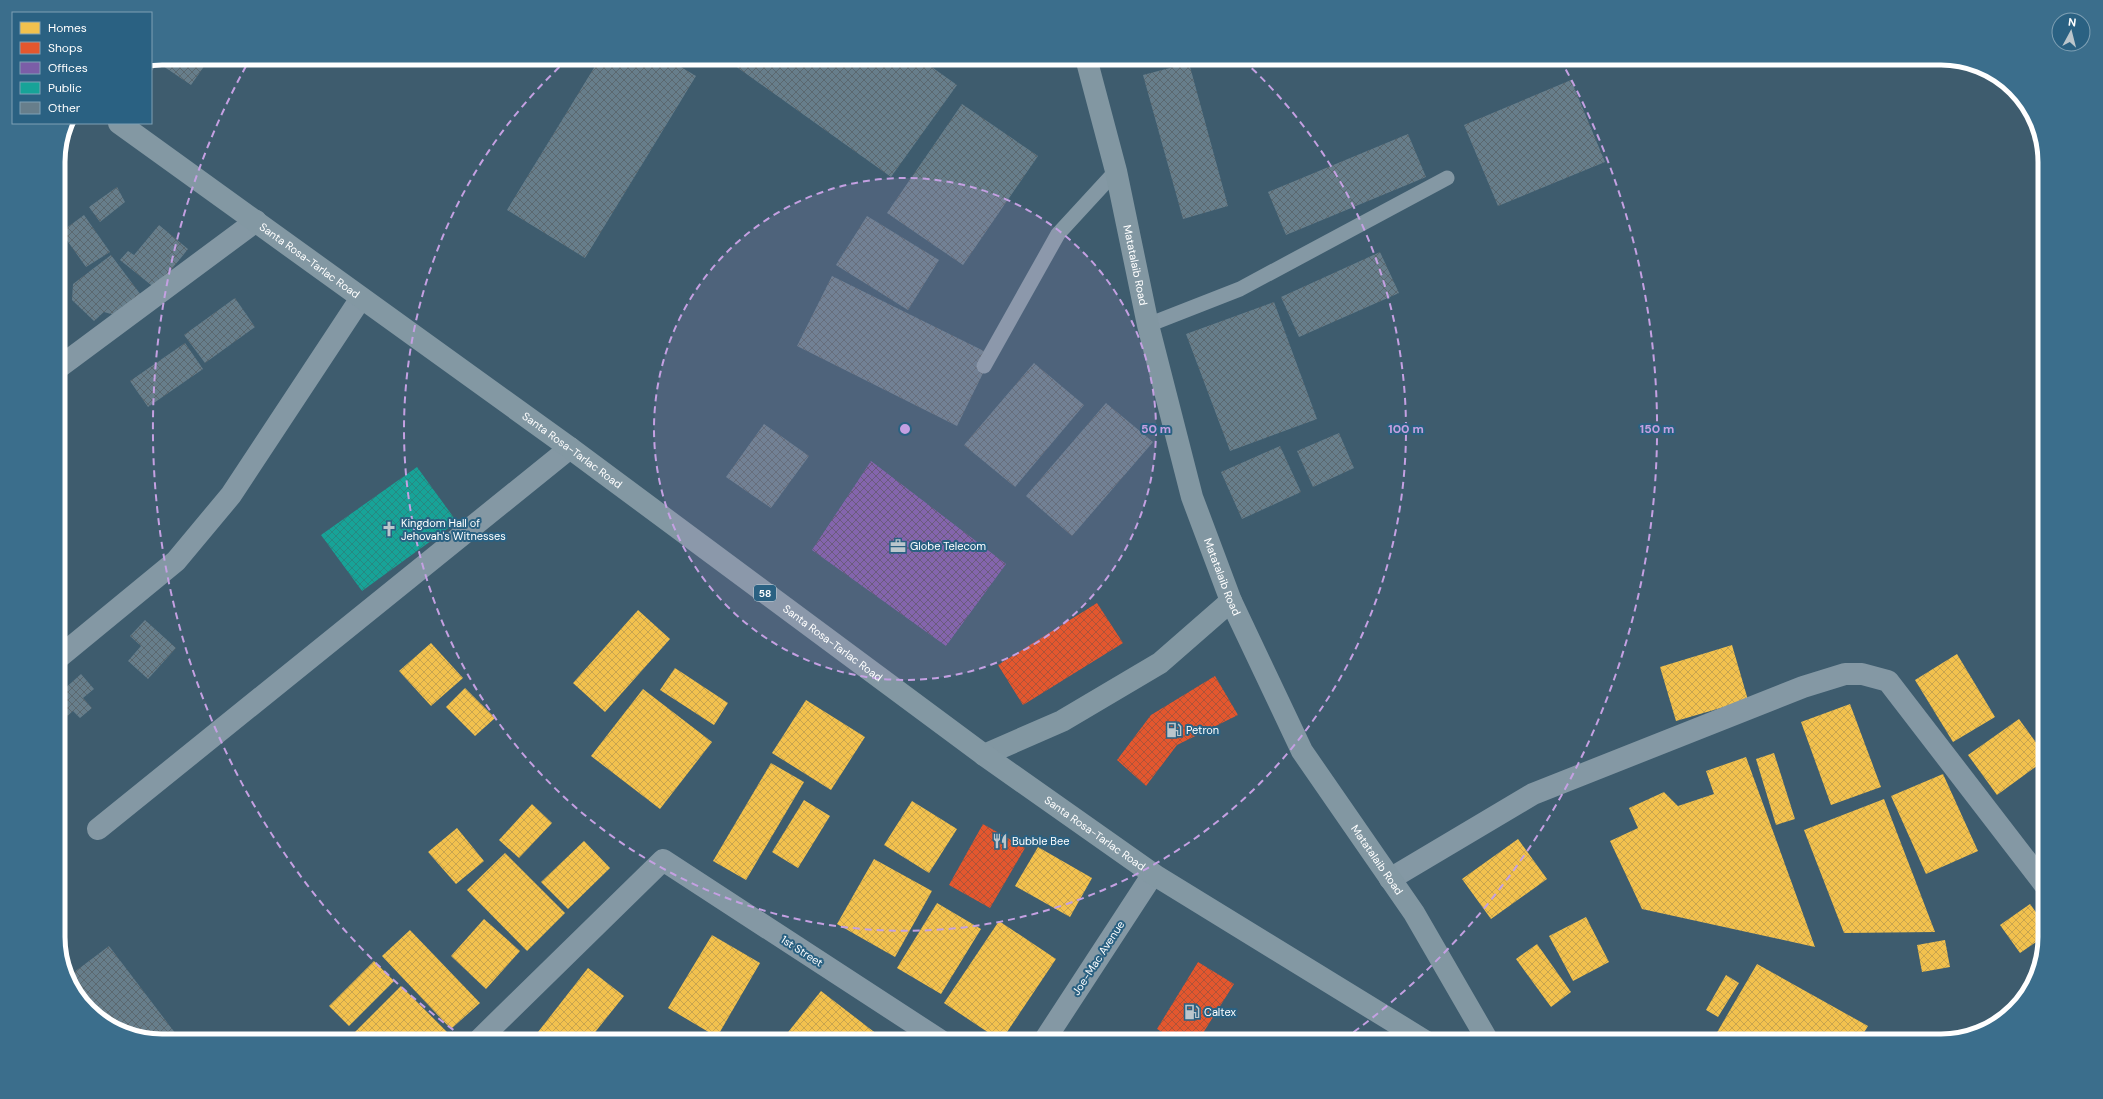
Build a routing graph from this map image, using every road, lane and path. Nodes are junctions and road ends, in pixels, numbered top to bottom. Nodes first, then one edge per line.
1 (1088, 65) edge
2 (120, 124) edge
3 (1116, 171) junction
4 (1447, 178) dead end
5 (256, 221) junction
6 (361, 298) junction
7 (1148, 325) junction
8 (65, 363) edge
9 (984, 366) dead end
10 (570, 448) junction
11 (1231, 601) junction
12 (65, 652) edge
13 (984, 755) junction
14 (98, 829) dead end
15 (1153, 874) junction
16 (2038, 876) edge
17 (1390, 879) junction
18 (486, 1034) edge
19 (930, 1034) edge
20 (1049, 1034) edge
21 (1414, 1034) edge
22 (1484, 1034) edge

1 - 3 main road, Matatalaib Road
2 - 5 highway, Santa Rosa-Tarlac Road / 58
3 - 7 main road, Matatalaib Road
3 - 9 lane
4 - 7 lane
5 - 6 highway, Santa Rosa-Tarlac Road / 58
5 - 8 street
6 - 10 highway, Santa Rosa-Tarlac Road / 58
6 - 12 street
7 - 11 main road, Matatalaib Road
10 - 13 highway, Santa Rosa-Tarlac Road / 58
10 - 14 street
11 - 13 main road
11 - 17 main road, Matatalaib Road
13 - 15 highway, Santa Rosa-Tarlac Road / 58
15 - 20 street, Joe-Mac Avenue
15 - 21 highway, Santa Rosa-Tarlac Road / 58
16 - 17 street
17 - 22 main road, Matatalaib Road
18 - 19 street, 1st Street

